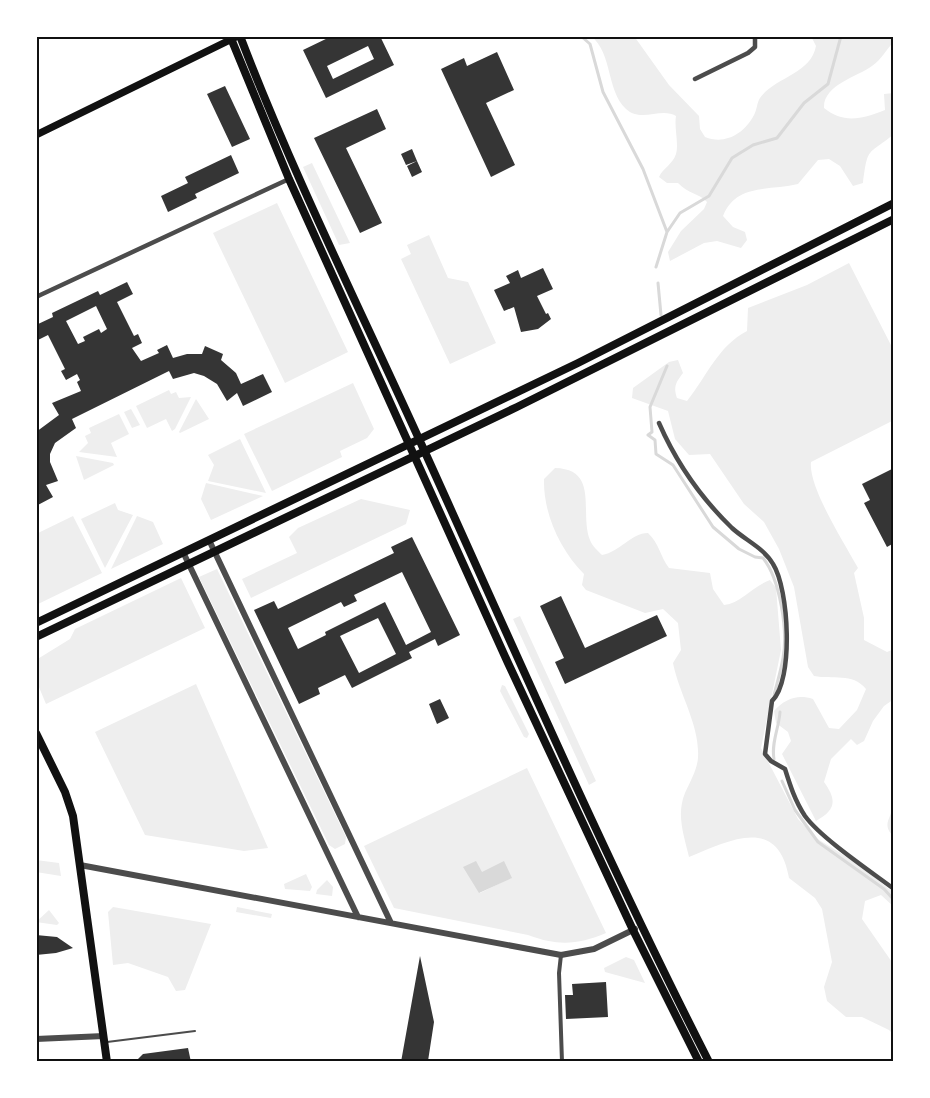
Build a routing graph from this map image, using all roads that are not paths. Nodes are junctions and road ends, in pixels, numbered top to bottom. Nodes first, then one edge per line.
1 (755, 36) edge
2 (235, 37) edge
3 (695, 79) dead end
4 (36, 135) edge
5 (298, 175) junction
6 (289, 179) junction
7 (894, 203) edge
8 (894, 219) edge
9 (36, 297) edge
10 (659, 423) dead end
11 (419, 438) junction
12 (408, 443) junction
13 (425, 452) junction
14 (415, 456) junction
15 (209, 540) junction
16 (183, 552) junction
17 (215, 552) junction
18 (189, 565) junction
19 (36, 623) edge
20 (36, 637) edge
21 (36, 733) edge
22 (80, 865) junction
23 (894, 889) edge
24 (358, 917) junction
25 (391, 923) junction
26 (642, 925) junction
27 (633, 930) junction
28 (561, 955) junction
29 (195, 1031) dead end
30 (36, 1039) edge
31 (104, 1039) junction
32 (107, 1062) edge
33 (562, 1062) edge
34 (699, 1062) edge
35 (709, 1062) edge

1 - 3 street
2 - 4 main road
2 - 5 main road
2 - 6 main road
5 - 6 street
5 - 11 main road
6 - 9 street
6 - 12 main road
7 - 11 main road
8 - 13 main road
10 - 23 street
11 - 12 main road
11 - 13 main road
12 - 14 main road
12 - 15 main road
13 - 14 main road
13 - 26 main road
14 - 17 main road
14 - 27 main road
15 - 16 main road
15 - 17 street
16 - 18 street
16 - 19 main road
17 - 18 main road
17 - 25 street
18 - 20 main road
18 - 24 street
21 - 22 main road
22 - 24 street
22 - 31 main road
24 - 25 street
25 - 28 street
26 - 27 street
26 - 35 main road
27 - 28 street
27 - 34 main road
28 - 33 street
29 - 31 lane
30 - 31 street
31 - 32 main road

